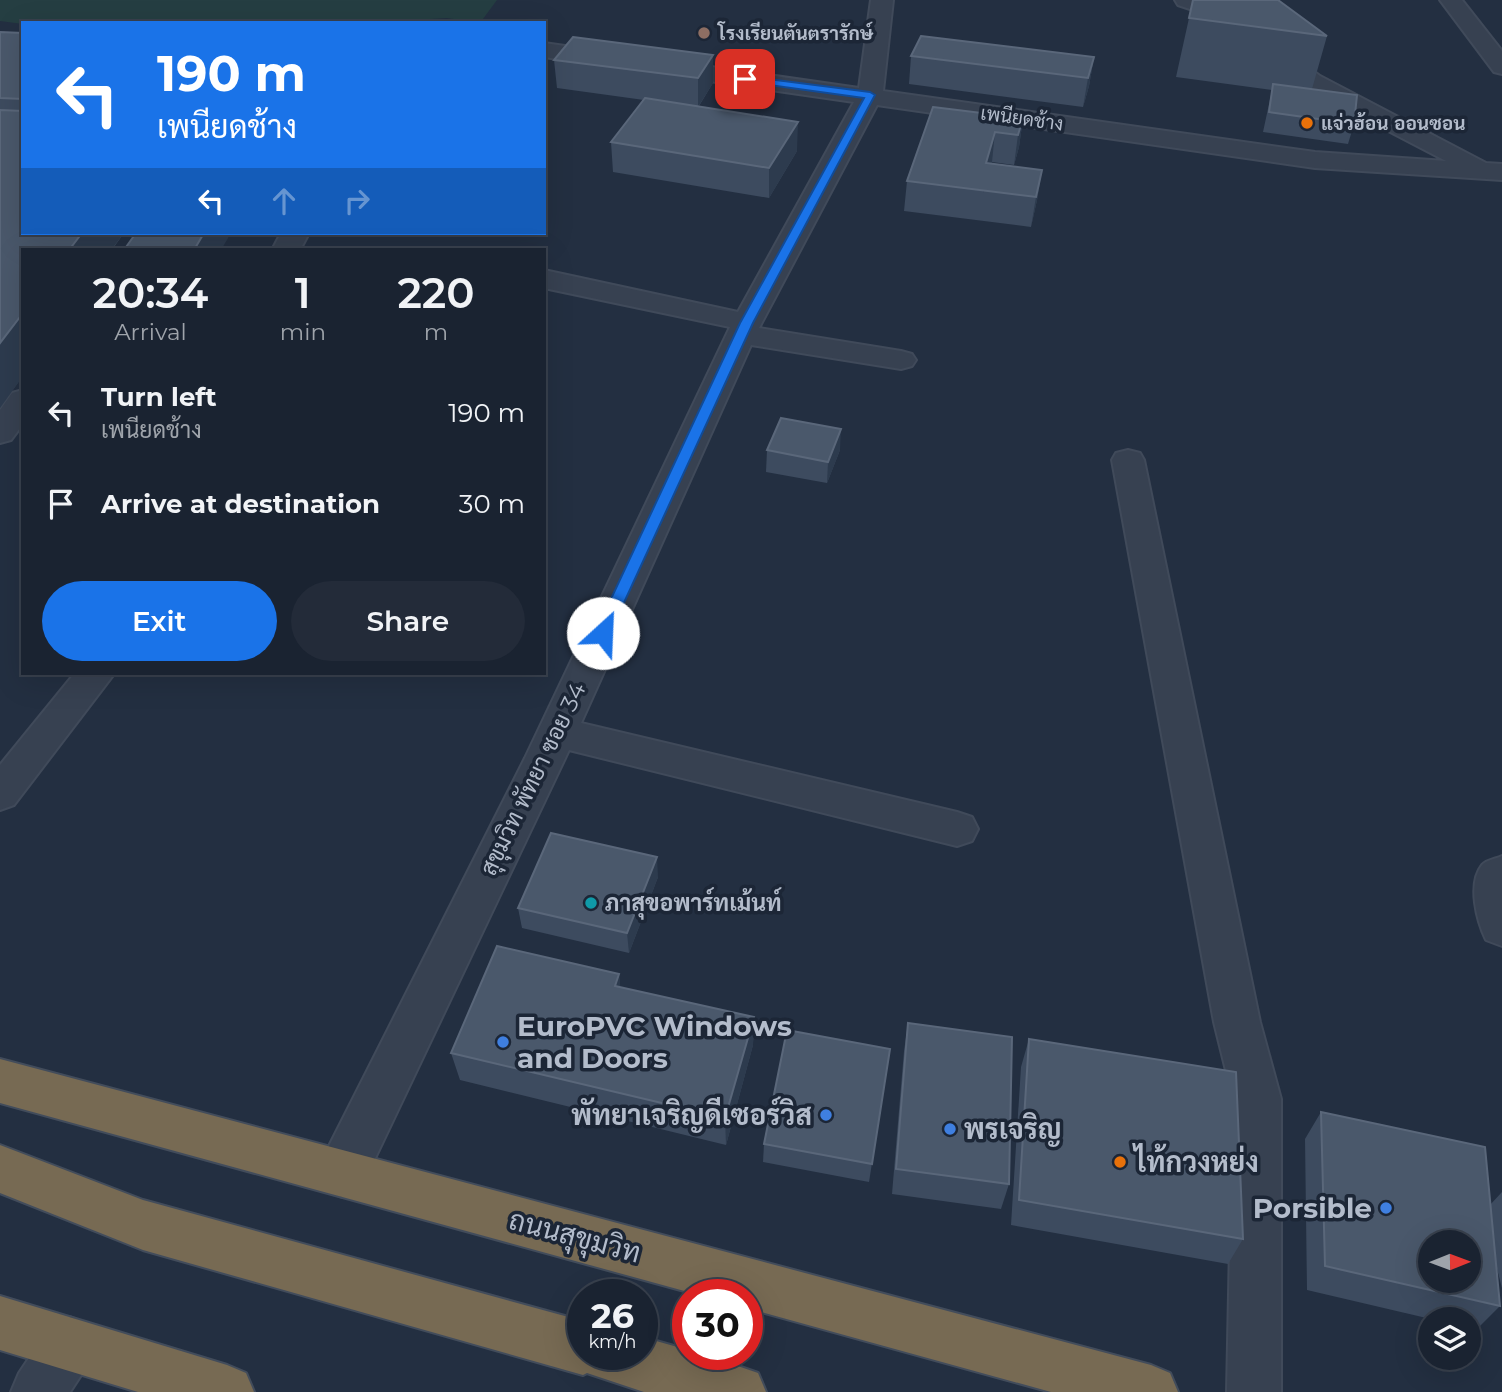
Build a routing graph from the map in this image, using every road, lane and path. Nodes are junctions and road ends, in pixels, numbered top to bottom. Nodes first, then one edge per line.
1 (882, 0) edge
2 (1186, 0) edge
3 (1451, 0) edge
4 (1221, 6) edge
5 (546, 50) edge
6 (1502, 67) edge
7 (870, 95) junction
8 (1494, 172) edge
9 (546, 279) edge
10 (744, 329) junction
11 (901, 360) dead end
12 (21, 403) edge
13 (0, 433) edge
14 (1128, 460) dead end
15 (94, 675) edge
16 (556, 732) junction
17 (0, 794) edge
18 (957, 829) dead end
19 (1502, 874) edge
20 (1502, 927) edge
21 (0, 1081) edge
22 (0, 1168) edge
23 (342, 1173) junction
24 (0, 1323) edge
25 (567, 1343) edge
26 (70, 1344) junction
27 (658, 1369) edge
28 (38, 1392) edge
29 (227, 1392) edge
30 (739, 1392) edge
31 (1151, 1392) edge
32 (1254, 1392) edge

1 - 7 street, สุขุมวิท พัทยา ซอย 34
2 - 4 street
3 - 6 street
4 - 8 street
5 - 7 street, เพนียดช้าง
7 - 8 street, เพนียดช้าง
7 - 10 street, สุขุมวิท พัทยา ซอย 34
9 - 10 street
10 - 11 street
10 - 16 street, สุขุมวิท พัทยา ซอย 34
12 - 13 street
14 - 32 street
15 - 17 street
16 - 18 street
16 - 23 street, สุขุมวิท พัทยา ซอย 34
19 - 20 street
21 - 23 highway, ถนนสุขุมวิท
22 - 25 highway
23 - 31 highway, ถนนสุขุมวิท
24 - 26 highway
26 - 28 street
26 - 29 highway
27 - 30 highway

